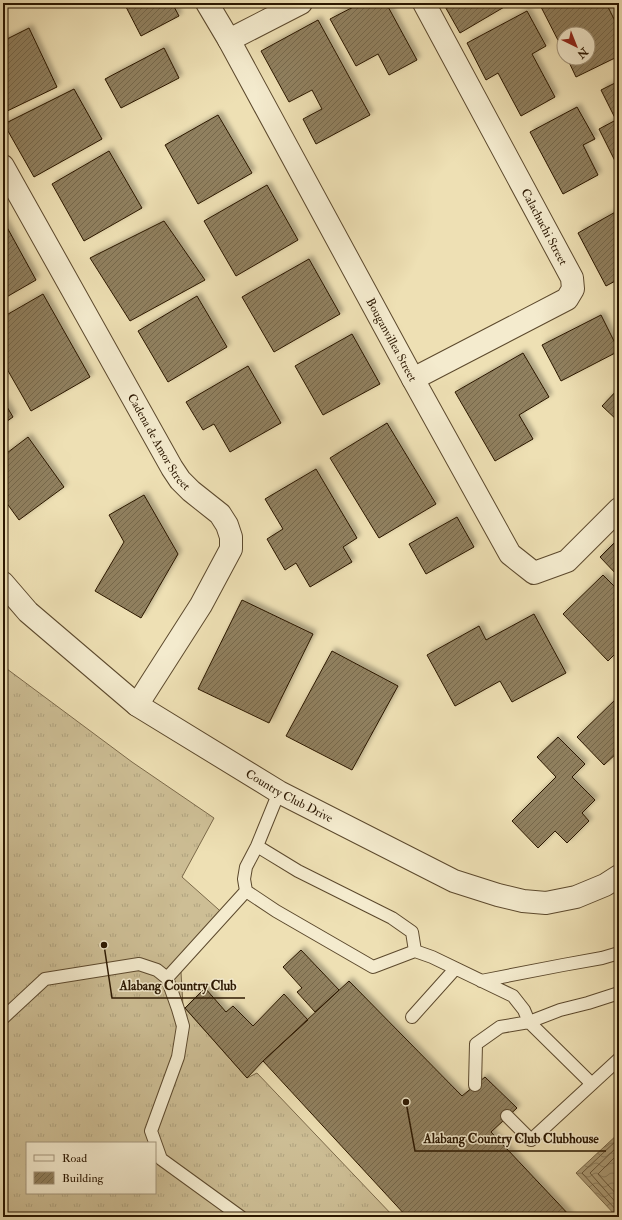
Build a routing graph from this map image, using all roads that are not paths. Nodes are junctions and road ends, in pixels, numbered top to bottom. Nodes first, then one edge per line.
1 (207, 3) edge
2 (301, 3) edge
3 (424, 3) edge
4 (229, 40) junction
5 (3, 166) edge
6 (413, 379) junction
7 (619, 509) edge
8 (3, 583) edge
9 (137, 705) junction
10 (279, 792) junction
11 (257, 846) junction
12 (619, 876) edge
13 (246, 891) junction
14 (415, 951) junction
15 (619, 953) edge
16 (455, 969) junction
17 (167, 978) junction
18 (481, 981) junction
19 (619, 993) edge
20 (412, 1017) dead end
21 (3, 1018) edge
22 (529, 1022) junction
23 (619, 1059) edge
24 (592, 1084) junction
25 (475, 1085) dead end
26 (507, 1116) dead end
27 (155, 1142) edge
28 (156, 1145) edge
29 (241, 1217) edge

1 - 4 street, Bouganvillea Street
2 - 4 street
3 - 6 street, Calachuchi Street
4 - 6 street, Bouganvillea Street
5 - 9 street, Cadena de Amor Street
6 - 7 street, Bouganvillea Street
8 - 9 street, Country Club Drive
9 - 10 street, Country Club Drive
10 - 11 lane
10 - 12 street, Country Club Drive
11 - 13 lane
11 - 14 lane
13 - 14 lane
13 - 17 lane
14 - 16 lane
15 - 18 lane
16 - 18 lane
16 - 20 lane
17 - 21 lane
17 - 27 lane
18 - 22 lane
19 - 22 lane
22 - 24 lane
22 - 25 lane
23 - 24 lane
24 - 26 lane
28 - 29 lane

